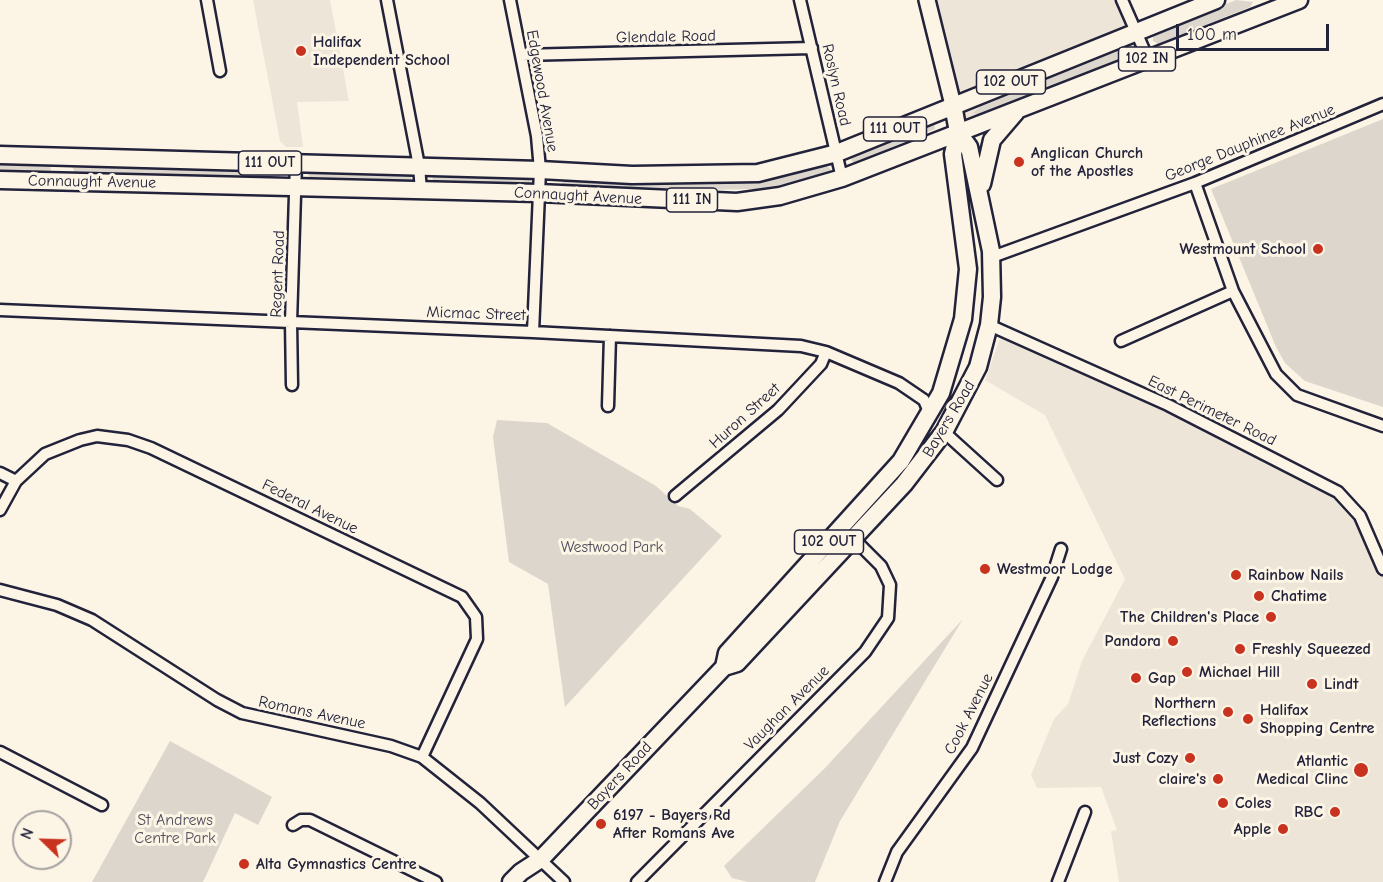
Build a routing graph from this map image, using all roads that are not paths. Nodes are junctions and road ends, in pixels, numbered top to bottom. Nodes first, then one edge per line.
1 (207, 0) edge
2 (387, 0) edge
3 (510, 0) edge
4 (800, 0) edge
5 (927, 0) edge
6 (1122, 0) edge
7 (1216, 0) edge
8 (1299, 0) edge
9 (1269, 6) edge
10 (1135, 33) junction
11 (812, 48) junction
12 (521, 55) junction
13 (1148, 59) junction
14 (220, 71) dead end
15 (1383, 104) edge
16 (953, 105) junction
17 (1023, 106) junction
18 (958, 132) junction
19 (837, 153) junction
20 (0, 154) edge
21 (62, 156) junction
22 (296, 164) junction
23 (419, 166) junction
24 (540, 170) junction
25 (842, 178) junction
26 (0, 180) edge
27 (62, 181) junction
28 (1196, 183) junction
29 (296, 187) junction
30 (421, 191) junction
31 (539, 193) junction
32 (981, 203) junction
33 (992, 257) junction
34 (1233, 291) junction
35 (966, 301) junction
36 (0, 310) edge
37 (291, 322) junction
38 (989, 325) junction
39 (533, 332) junction
40 (610, 336) junction
41 (1121, 341) dead end
42 (826, 352) junction
43 (978, 367) junction
44 (292, 385) dead end
45 (941, 393) junction
46 (608, 406) dead end
47 (930, 414) junction
48 (1383, 426) edge
49 (944, 432) junction
50 (0, 473) edge
51 (997, 480) dead end
52 (16, 481) junction
53 (675, 496) dead end
54 (0, 510) edge
55 (854, 538) junction
56 (1061, 549) dead end
57 (1383, 569) edge
58 (0, 590) edge
59 (723, 667) junction
60 (0, 752) edge
61 (422, 757) junction
62 (102, 805) dead end
63 (1085, 812) dead end
64 (293, 825) dead end
65 (541, 860) junction
66 (436, 882) edge
67 (511, 882) edge
68 (530, 882) edge
69 (564, 882) edge
70 (637, 882) edge
71 (885, 882) edge
72 (1058, 882) edge

1 - 14 street
2 - 23 street
3 - 12 street, Edgewood Avenue
4 - 11 street, Roslyn Road
5 - 16 main road, Bayers Road
6 - 10 street
7 - 10 main road, Connaught Avenue / 102 OUT
8 - 9 main road, Connaught Avenue / 102 IN
9 - 13 main road, Connaught Avenue / 102 IN
10 - 13 street
10 - 16 main road, Connaught Avenue / 102 OUT
11 - 12 street, Glendale Road
11 - 19 street, Roslyn Road
12 - 24 street, Edgewood Avenue
13 - 17 main road, Connaught Avenue / 102 IN
15 - 28 street, George Dauphinee Avenue
16 - 18 main road, Bayers Road / 102 OUT
16 - 19 main road, Connaught Avenue / 111 OUT
17 - 18 main road, Connaught Avenue
17 - 32 main road
18 - 25 main road, Connaught Avenue / 111 IN
18 - 32 main road, Bayers Road
18 - 35 main road, Bayers Road / 102 OUT
19 - 24 main road, Connaught Avenue / 111 OUT
19 - 25 street, Roslyn Road
20 - 21 main road, Connaught Avenue / 111 OUT
21 - 22 main road, Connaught Avenue / 111 OUT
21 - 27 main road
22 - 23 main road, Connaught Avenue / 111 OUT
22 - 29 street, Regent Road
23 - 24 main road, Connaught Avenue / 111 OUT
23 - 30 street
24 - 31 street, Edgewood Avenue
25 - 31 main road, Connaught Avenue / 111 IN
26 - 27 main road, Connaught Avenue / 111 IN
27 - 29 main road, Connaught Avenue / 111 IN
28 - 33 street, George Dauphinee Avenue
28 - 34 street
29 - 30 main road, Connaught Avenue / 111 IN
29 - 37 street, Regent Road
30 - 31 main road, Connaught Avenue / 111 IN
31 - 39 street, Edgewood Avenue
32 - 33 main road, Bayers Road
33 - 38 main road, Bayers Road
34 - 41 street
34 - 48 street
35 - 38 main road
35 - 45 main road, Bayers Road / 102 OUT
36 - 37 street, Micmac Street
37 - 39 street, Micmac Street
37 - 44 street, Regent Road
38 - 43 main road, Bayers Road
38 - 57 street, East Perimeter Road
39 - 40 street, Micmac Street
40 - 42 street, Micmac Street
40 - 46 street
42 - 47 street, Micmac Street
42 - 53 street, Huron Street
43 - 45 main road
43 - 49 main road, Bayers Road
45 - 47 main road, Bayers Road / 102 OUT
47 - 59 main road, Bayers Road / 102 OUT
49 - 51 street
49 - 55 main road, Bayers Road
50 - 52 street
52 - 54 street, Federal Avenue
52 - 61 street, Federal Avenue
55 - 59 main road, Bayers Road
55 - 70 street, Vaughan Avenue
56 - 71 street, Cook Avenue
58 - 61 street, Romans Avenue
59 - 65 main road, Bayers Road
60 - 62 street
61 - 65 street, Romans Avenue
63 - 72 street
64 - 66 street
65 - 67 main road, Bayers Road
65 - 68 main road, Bayers Road
65 - 69 street, Romans Avenue

